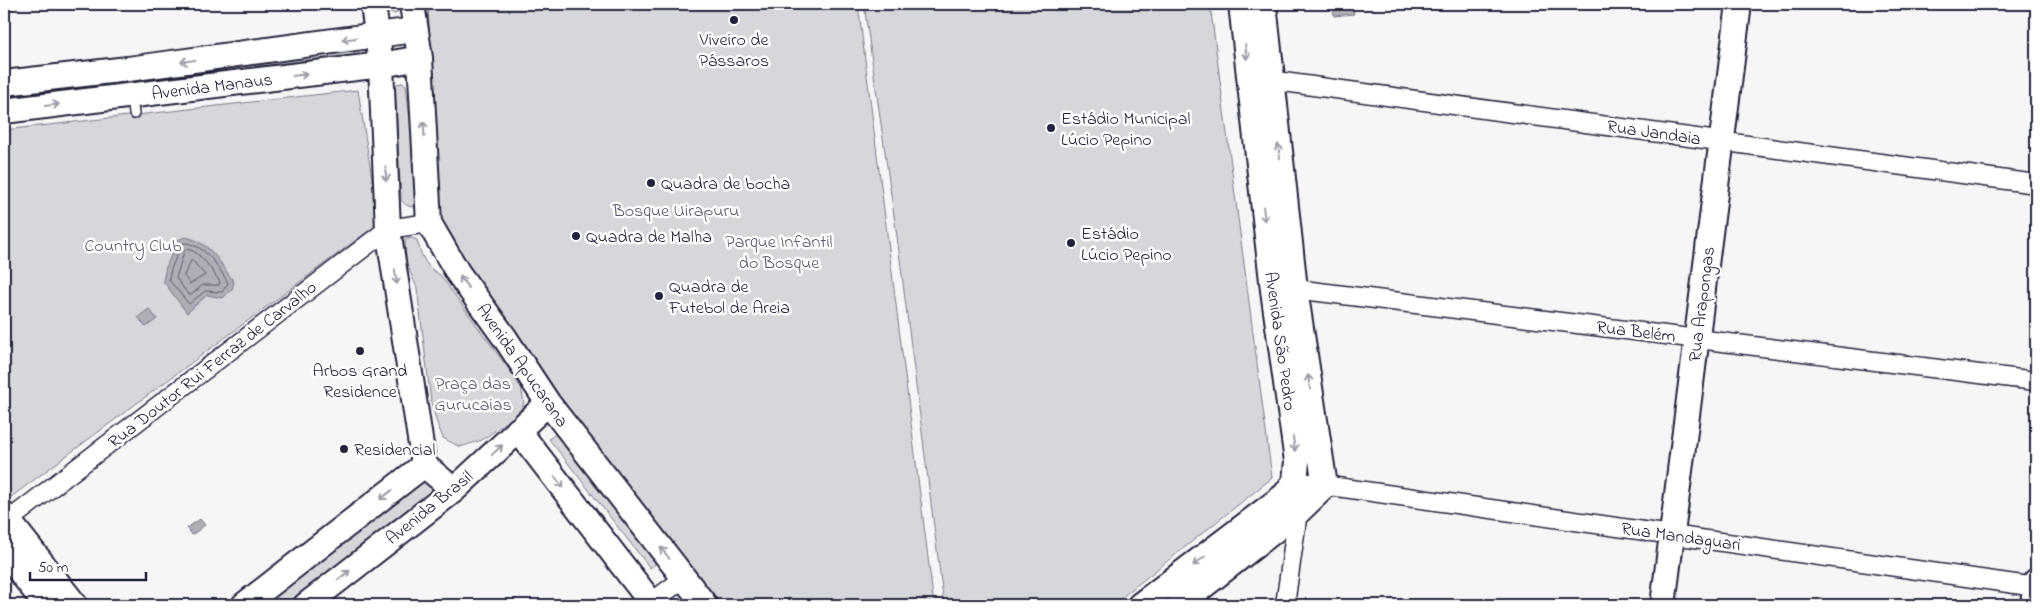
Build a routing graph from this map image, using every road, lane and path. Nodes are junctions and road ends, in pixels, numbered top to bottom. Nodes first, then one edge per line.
1 (373, 4) edge
2 (412, 4) edge
3 (1240, 4) edge
4 (1264, 4) edge
5 (1739, 4) edge
6 (414, 30) junction
7 (376, 35) junction
8 (420, 58) junction
9 (381, 65) junction
10 (128, 69) junction
11 (1260, 79) junction
12 (4, 83) edge
13 (133, 105) junction
14 (4, 111) edge
15 (1721, 141) junction
16 (2036, 184) edge
17 (429, 223) junction
18 (388, 229) junction
19 (1284, 289) junction
20 (1696, 339) junction
21 (2036, 381) edge
22 (548, 403) junction
23 (518, 430) junction
24 (424, 464) junction
25 (1325, 486) junction
26 (454, 490) junction
27 (1293, 496) junction
28 (5, 520) edge
29 (1269, 521) junction
30 (1671, 535) junction
31 (4, 551) edge
32 (684, 578) junction
33 (2035, 590) edge
34 (650, 604) edge
35 (46, 605) edge
36 (75, 605) edge
37 (244, 605) edge
38 (306, 605) edge
39 (705, 605) edge
40 (1140, 605) edge
41 (1179, 605) edge
42 (1285, 605) edge
43 (1663, 605) edge

1 - 7 street
2 - 6 street, Avenida Apucarana
3 -> 11 street, Avenida São Pedro
4 - 11 street, Avenida São Pedro
5 - 15 street, Rua Arapongas
6 - 7 street, Avenida Manaus
6 - 8 street, Avenida Apucarana
7 - 9 street
7 -> 10 street, Avenida Manaus
8 - 9 street, Avenida Manaus
17 -> 8 street, Avenida Apucarana
13 -> 9 street, Avenida Manaus
9 -> 18 street
10 - 12 street, Avenida Manaus
10 - 13 street
11 - 15 street, Rua Jandaia
11 - 19 street, Avenida São Pedro
14 -> 13 street, Avenida Manaus
15 - 16 street, Rua Jandaia
15 - 20 street, Rua Arapongas
17 - 18 street, Rua Doutor Rui Ferraz de Carvalho
22 -> 17 street, Avenida Apucarana
18 -> 24 street
18 - 28 street, Rua Doutor Rui Ferraz de Carvalho
19 - 20 street, Rua Belém
25 -> 19 street, Avenida São Pedro
19 -> 27 street, Avenida São Pedro
20 - 21 street, Rua Belém
20 - 30 street, Rua Arapongas
22 - 23 street, Avenida Brasil
32 -> 22 street, Avenida Apucarana
26 -> 23 street, Avenida Brasil
23 -> 34 street
24 - 26 street
24 -> 37 street, Avenida Brasil
25 - 27 street
25 - 30 street, Rua Mandaguari
38 -> 26 street, Avenida Brasil
27 - 29 street
27 - 42 street
28 - 36 street
29 -> 40 street
29 - 41 street
30 - 33 street, Rua Mandaguari
30 - 43 street, Rua Arapongas
31 - 35 street
32 - 34 street
32 - 39 street, Avenida Apucarana

